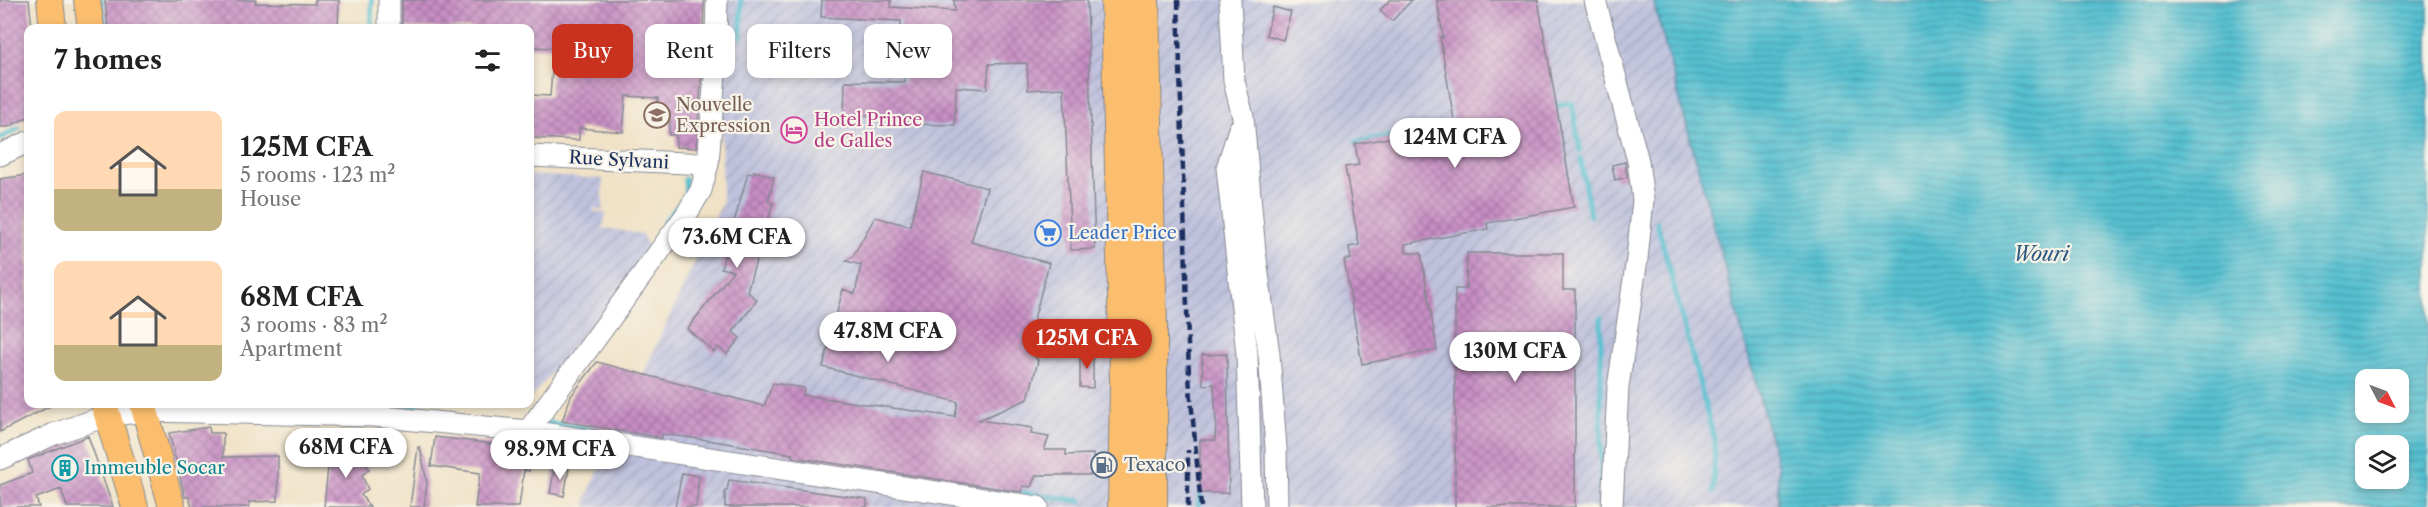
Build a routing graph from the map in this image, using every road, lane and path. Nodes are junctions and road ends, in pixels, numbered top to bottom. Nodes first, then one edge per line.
1 (50, 0) edge
2 (87, 0) edge
3 (389, 0) edge
4 (717, 0) edge
5 (1116, 0) edge
6 (1144, 0) edge
7 (1230, 0) edge
8 (1595, 0) edge
9 (53, 24) edge
10 (90, 24) edge
11 (388, 24) edge
12 (24, 144) edge
13 (0, 155) edge
14 (534, 156) edge
15 (708, 164) junction
16 (1246, 253) junction
17 (131, 408) edge
18 (144, 408) edge
19 (221, 408) edge
20 (105, 410) edge
21 (374, 410) edge
22 (528, 431) junction
23 (0, 459) edge
24 (135, 507) edge
25 (172, 507) edge
26 (1038, 507) edge
27 (1123, 507) edge
28 (1152, 507) edge
29 (1252, 507) edge
30 (1277, 507) edge
31 (1612, 507) edge

1 - 9 main road
2 - 10 main road
3 - 11 street
4 - 15 street
5 - 27 highway
6 - 28 highway
7 - 16 street
8 - 31 street
12 - 13 street
14 - 15 street, Rue Sylvani
15 - 22 street
16 - 29 street
16 - 30 street
17 - 20 street
18 - 25 main road
19 - 21 street
20 - 23 street
20 - 24 main road
21 - 22 street
22 - 26 street

